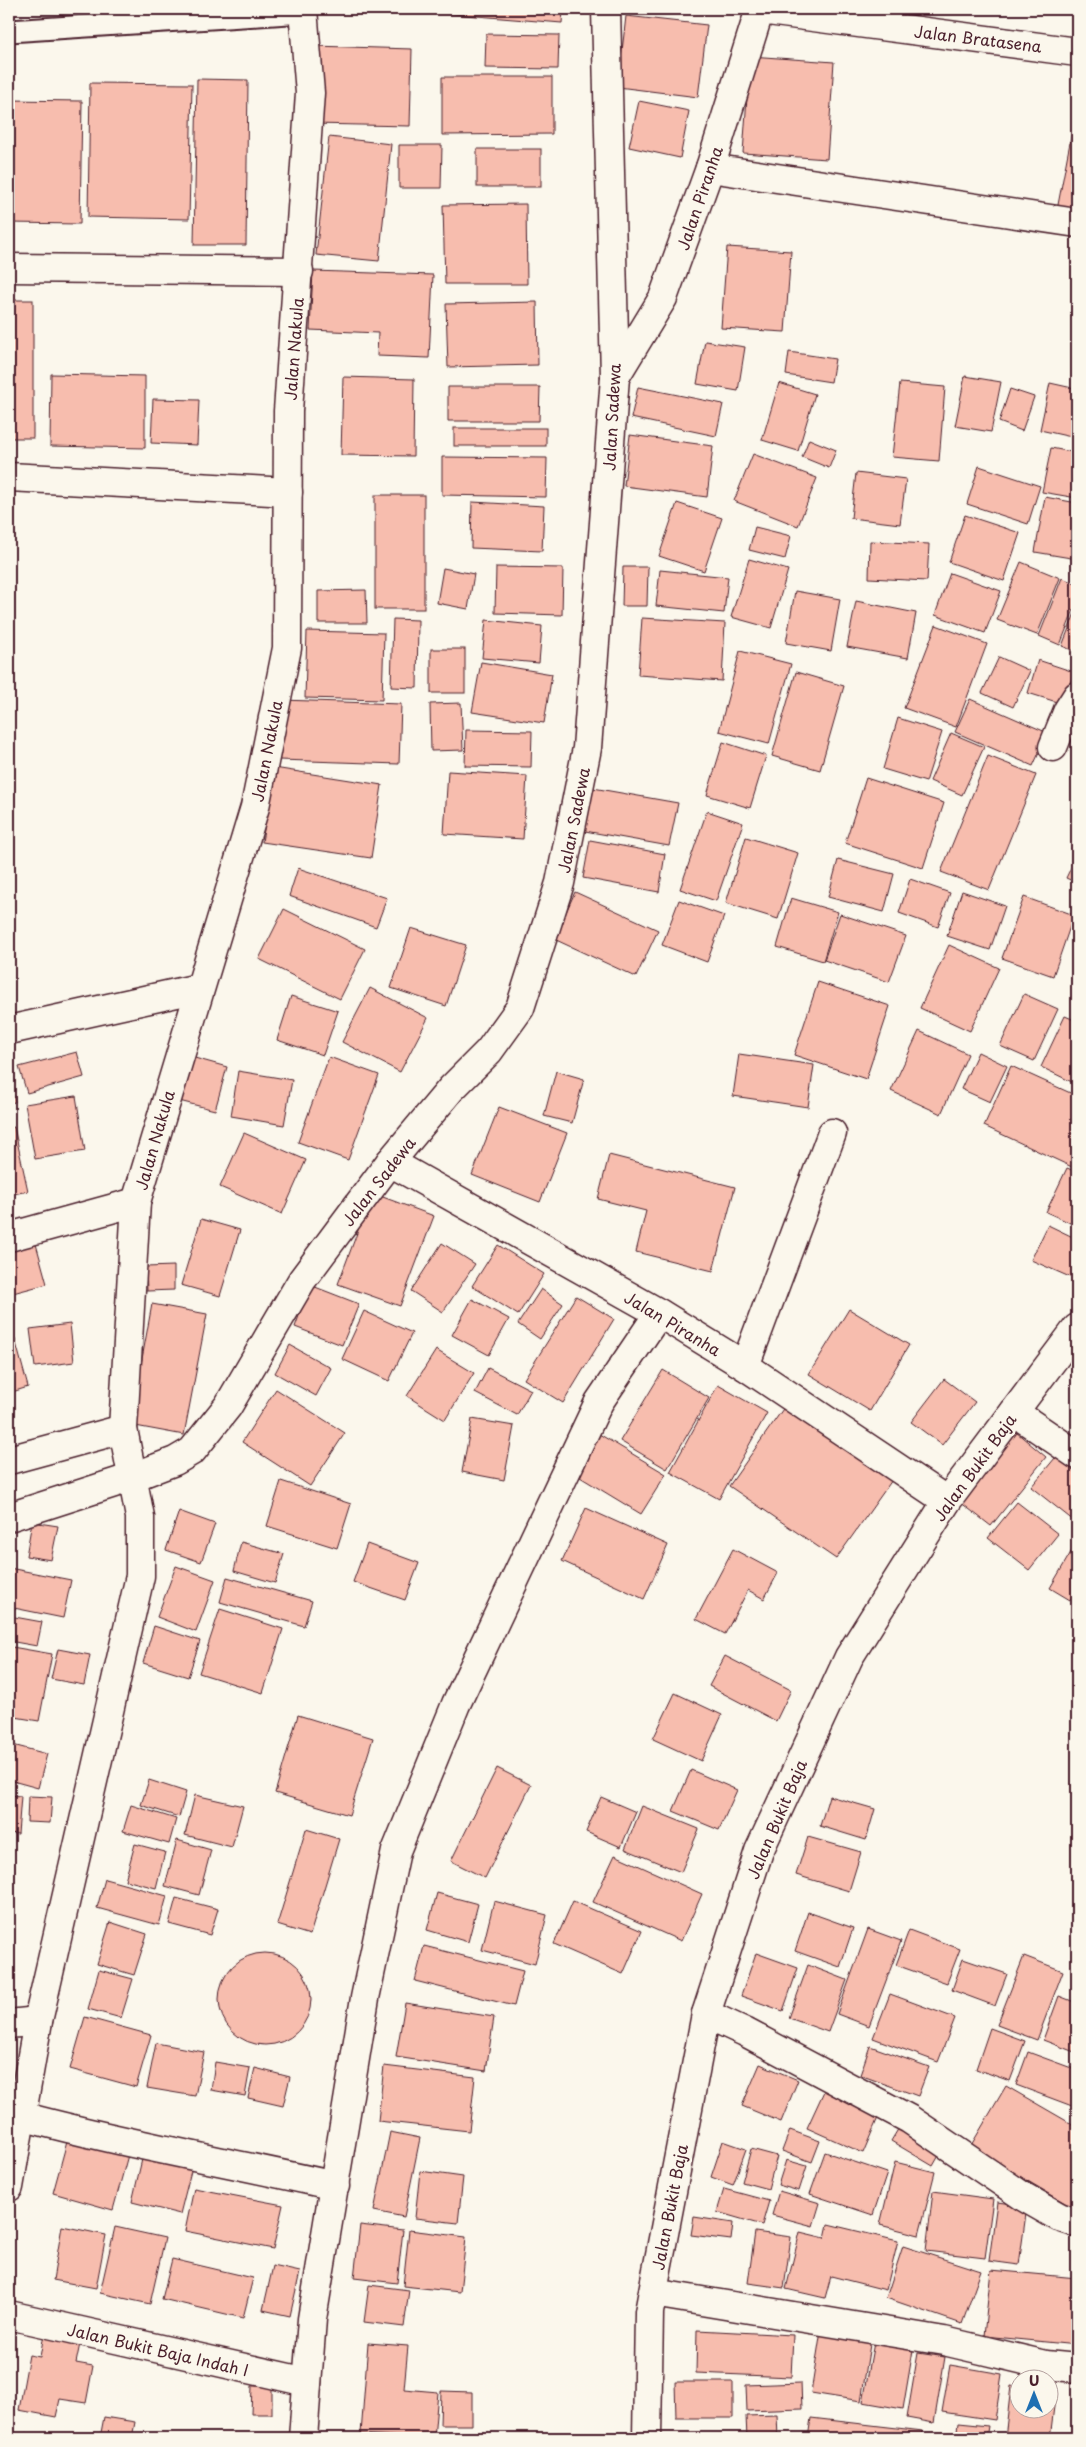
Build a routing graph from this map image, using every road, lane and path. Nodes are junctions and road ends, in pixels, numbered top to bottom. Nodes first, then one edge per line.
1 (606, 9) edge
2 (760, 9) edge
3 (304, 10) edge
4 (9, 31) edge
5 (1077, 52) edge
6 (710, 168) junction
7 (1077, 223) edge
8 (9, 268) edge
9 (299, 270) junction
10 (615, 378) junction
11 (9, 477) edge
12 (288, 492) junction
13 (1077, 696) edge
14 (1052, 747) dead end
15 (199, 988) junction
16 (9, 1030) edge
17 (832, 1133) dead end
18 (390, 1162) junction
19 (136, 1202) junction
20 (9, 1237) edge
21 (659, 1313) junction
22 (1077, 1328) edge
23 (745, 1366) junction
24 (1014, 1412) junction
25 (123, 1429) junction
26 (1077, 1455) edge
27 (9, 1460) edge
28 (132, 1477) junction
29 (947, 1501) junction
30 (9, 1517) edge
31 (706, 2014) junction
32 (38, 2021) junction
33 (9, 2024) edge
34 (21, 2116) junction
35 (334, 2186) junction
36 (9, 2187) edge
37 (1077, 2223) edge
38 (653, 2293) junction
39 (9, 2315) edge
40 (1077, 2368) edge
41 (307, 2382) junction
42 (303, 2438) edge
43 (647, 2438) edge

1 - 10 street, Jalan Sadewa
2 - 5 street, Jalan Bratasena
2 - 6 street, Jalan Piranha
3 - 4 lane
3 - 9 street, Jalan Nakula
6 - 7 street
6 - 10 street, Jalan Piranha
8 - 9 street
9 - 12 street, Jalan Nakula
10 - 18 street, Jalan Sadewa
11 - 12 street
12 - 15 street, Jalan Nakula
13 - 14 street
15 - 16 street
15 - 19 street, Jalan Nakula
17 - 23 street
18 - 21 street, Jalan Piranha
18 - 28 street, Jalan Sadewa
19 - 20 street
19 - 25 street, Jalan Nakula
21 - 23 street, Jalan Piranha
21 - 35 street
22 - 24 street, Jalan Bukit Baja
23 - 29 street, Jalan Piranha
24 - 26 street
24 - 29 street, Jalan Bukit Baja
25 - 27 street
25 - 28 street, Jalan Nakula
28 - 30 street, Jalan Sadewa
28 - 32 street, Jalan Nakula
29 - 31 street, Jalan Bukit Baja
31 - 37 street
31 - 38 street, Jalan Bukit Baja
32 - 33 street
32 - 34 street, Jalan Nakula
34 - 35 street
34 - 36 street, Jalan Nakula
35 - 41 street
38 - 40 street
38 - 43 street, Jalan Bukit Baja
39 - 41 street, Jalan Bukit Baja Indah I
41 - 42 street

